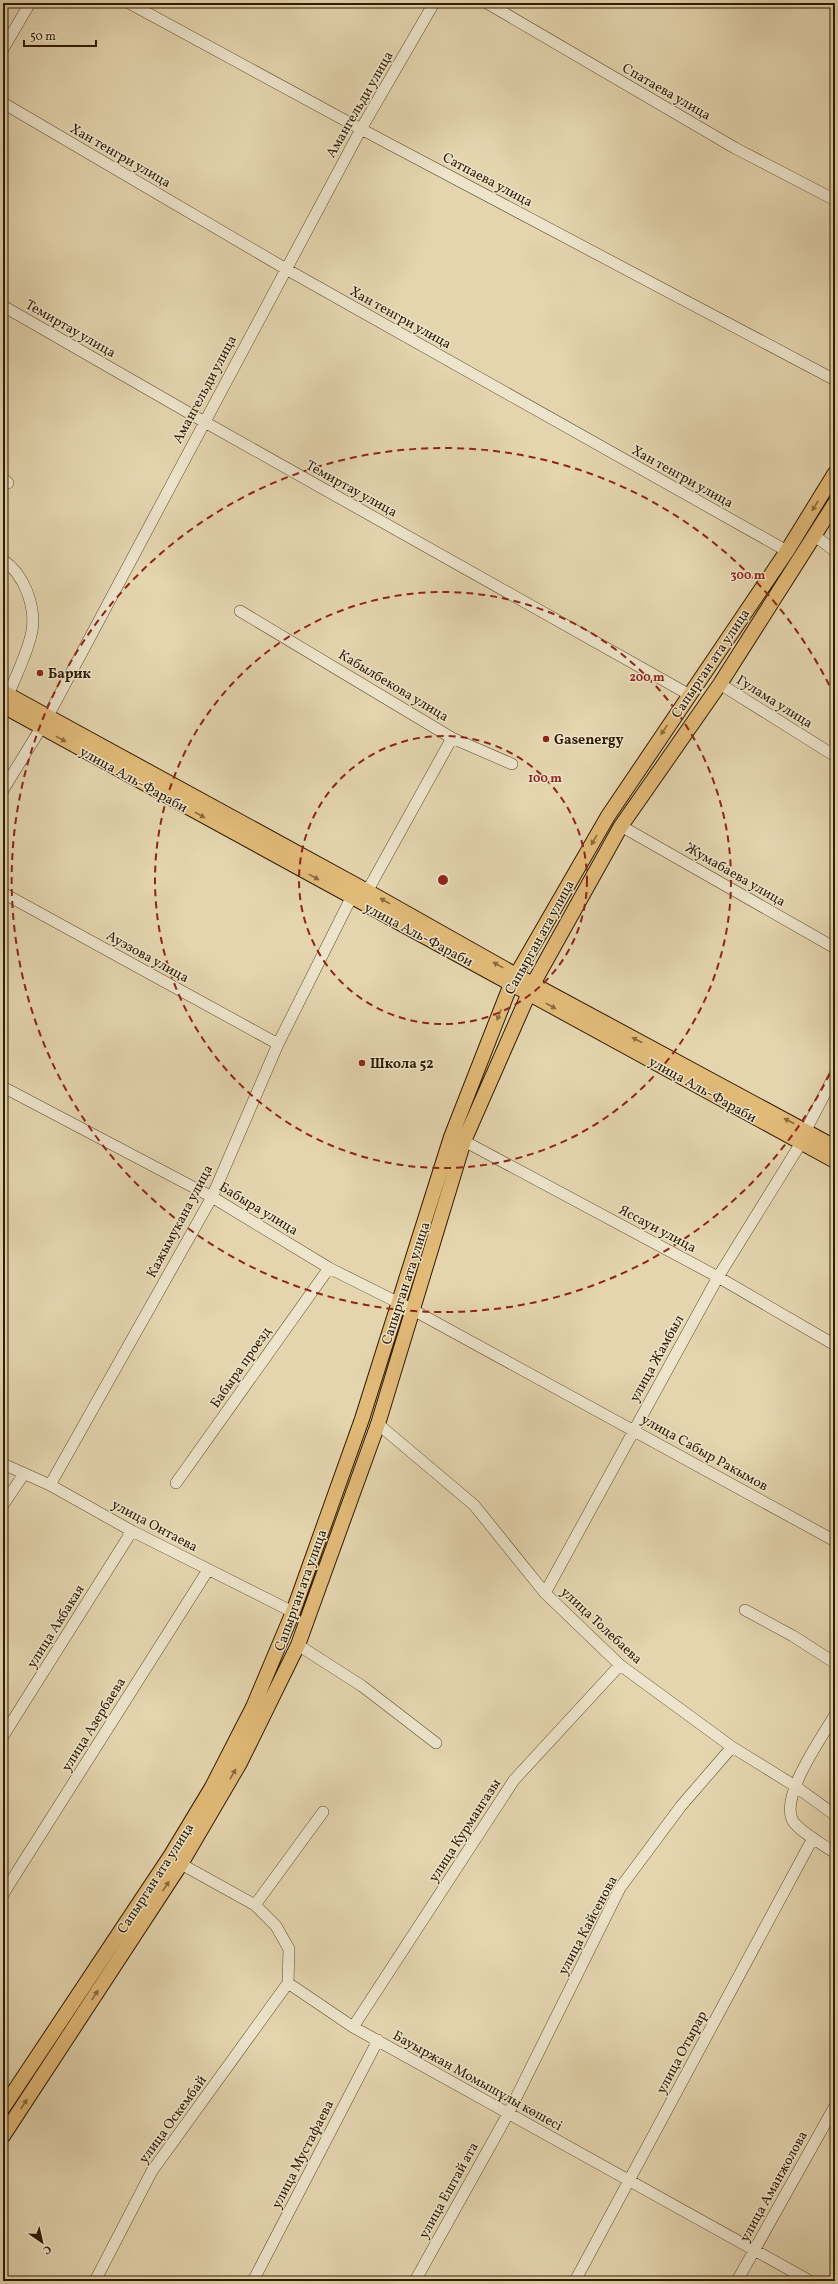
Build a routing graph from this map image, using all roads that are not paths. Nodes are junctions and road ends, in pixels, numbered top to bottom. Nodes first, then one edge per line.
1 (30, 3) edge
2 (129, 3) edge
3 (434, 3) edge
4 (487, 3) edge
5 (3, 49) edge
6 (3, 103) edge
7 (361, 129) junction
8 (835, 200) edge
9 (286, 269) junction
10 (3, 306) edge
11 (835, 380) edge
12 (203, 421) junction
13 (835, 473) edge
14 (835, 503) edge
15 (815, 536) junction
16 (787, 551) junction
17 (835, 551) edge
18 (3, 560) edge
19 (240, 611) dead end
20 (720, 684) junction
21 (688, 694) junction
22 (5, 698) edge
23 (44, 723) junction
24 (452, 738) junction
25 (835, 756) edge
26 (512, 764) dead end
27 (3, 790) edge
28 (621, 826) junction
29 (3, 893) edge
30 (360, 897) junction
31 (835, 948) edge
32 (514, 980) junction
33 (530, 989) junction
34 (278, 1044) junction
35 (835, 1074) edge
36 (3, 1087) edge
37 (804, 1136) junction
38 (464, 1141) junction
39 (835, 1147) edge
40 (835, 1161) edge
41 (212, 1196) junction
42 (329, 1268) junction
43 (718, 1277) junction
44 (398, 1302) junction
45 (413, 1310) junction
46 (835, 1345) edge
47 (378, 1424) junction
48 (634, 1430) junction
49 (3, 1464) edge
50 (24, 1474) junction
51 (176, 1483) dead end
52 (50, 1485) junction
53 (3, 1505) edge
54 (132, 1532) junction
55 (835, 1540) edge
56 (208, 1570) junction
57 (545, 1593) junction
58 (745, 1610) dead end
59 (294, 1612) junction
60 (298, 1645) junction
61 (835, 1663) edge
62 (620, 1665) junction
63 (835, 1715) edge
64 (3, 1736) edge
65 (436, 1743) dead end
66 (732, 1747) junction
67 (795, 1786) junction
68 (324, 1812) dead end
69 (835, 1815) edge
70 (813, 1838) junction
71 (835, 1853) edge
72 (181, 1864) junction
73 (3, 1894) edge
74 (255, 1904) junction
75 (288, 1983) junction
76 (353, 2027) junction
77 (378, 2040) junction
78 (835, 2106) edge
79 (3, 2108) edge
80 (508, 2114) junction
81 (3, 2136) edge
82 (629, 2182) junction
83 (754, 2250) junction
84 (95, 2281) edge
85 (253, 2281) edge
86 (415, 2281) edge
87 (575, 2281) edge
88 (737, 2281) edge
89 (810, 2281) edge

1 - 5 street
2 - 7 street, Сатпаева улица
3 - 7 street, Амангельди улица
4 - 8 street, Спатаева улица
6 - 9 street, Хан тенгри улица
7 - 9 street, Амангельди улица
7 - 11 street, Сатпаева улица
9 - 12 street, Амангельди улица
9 - 16 street, Хан тенгри улица
10 - 12 street, Темиртау улица
12 - 21 street, Темиртау улица
12 - 23 street, Амангельди улица
13 -> 16 main road, Сапырган ата улица
14 - 15 main road, Сапырган ата улица
15 - 17 street
15 - 20 main road, Сапырган ата улица
16 - 21 main road, Сапырган ата улица
18 - 22 street
19 - 24 street, Кабылбекова улица
20 - 25 street, Гулама улица
20 - 28 main road, Сапырган ата улица
21 -> 32 main road, Сапырган ата улица
22 - 23 main road, улица Аль-Фараби
23 - 27 street, Амангельди улица
23 - 30 main road, улица Аль-Фараби
24 - 26 street
24 - 30 street, Кабылбекова улица
28 - 31 street, Жумабаева улица
28 - 33 main road, Сапырган ата улица
29 - 34 street, Ауэзова улица
30 - 32 main road, улица Аль-Фараби
30 - 34 street, Кажымукана улица
32 - 33 main road, улица Аль-Фараби
32 -> 44 main road, Сапырган ата улица
33 - 37 main road, улица Аль-Фараби
33 - 38 main road, Сапырган ата улица
34 - 41 street, Кажымукана улица
35 - 37 street, улица Жамбыл
36 - 41 street, Бабыра улица
37 - 39 main road, улица Аль-Фараби
37 - 40 main road, улица Аль-Фараби
37 - 43 street, улица Жамбыл
38 - 43 street, Яссауи улица
38 - 45 main road, Сапырган ата улица
41 - 42 street, Бабыра улица
41 - 52 street, Кажымукана улица
42 - 44 street, Бабыра улица
42 - 51 street, Бабыра проезд
43 - 46 street, Яссауи улица
43 - 48 street, улица Жамбыл
44 - 45 street, Бабыра улица
44 - 59 main road, Сапырган ата улица
45 - 47 main road, Сапырган ата улица
45 - 48 street, улица Сабыр Ракымов
47 - 57 street, улица Толебаева
47 - 60 main road, Сапырган ата улица
48 - 55 street, улица Сабыр Ракымов
48 - 57 street, улица Жамбыл
49 - 50 street, улица Онтаева
50 - 52 street, улица Онтаева
50 - 53 street
52 - 54 street, улица Онтаева
54 - 56 street, улица Онтаева
54 - 64 street, улица Акбакая
56 - 59 street, улица Онтаева
56 - 73 street, улица Азербаева
57 - 62 street, улица Толебаева
58 - 61 street
59 - 79 main road, Сапырган ата улица
60 - 65 street
72 -> 60 main road, Сапырган ата улица
62 - 66 street, улица Толебаева
62 - 76 street, улица Курмангазы
63 - 67 street
66 - 67 street, улица Толебаева
66 - 80 street, улица Кайсенова
67 - 69 street, улица Толебаева
67 - 70 street
68 - 74 street
70 - 71 street
70 - 82 street, улица Отырар
72 - 74 street
81 -> 72 main road, Сапырган ата улица
74 - 75 street
75 - 76 street, Бауыржан Момышұлы көшесі
75 - 84 street, улица Оскембай
76 - 77 street, Бауыржан Момышұлы көшесі
77 - 80 street, Бауыржан Момышұлы көшесі
77 - 85 street, улица Мустафаева
78 - 83 street, улица Аманжолова
80 - 82 street, Бауыржан Момышұлы көшесі
80 - 86 street, улица Ештай ата
82 - 83 street, Бауыржан Момышұлы көшесі
82 - 87 street, улица Отырар
83 - 88 street, улица Аманжолова
83 - 89 street, Бауыржан Момышұлы көшесі

